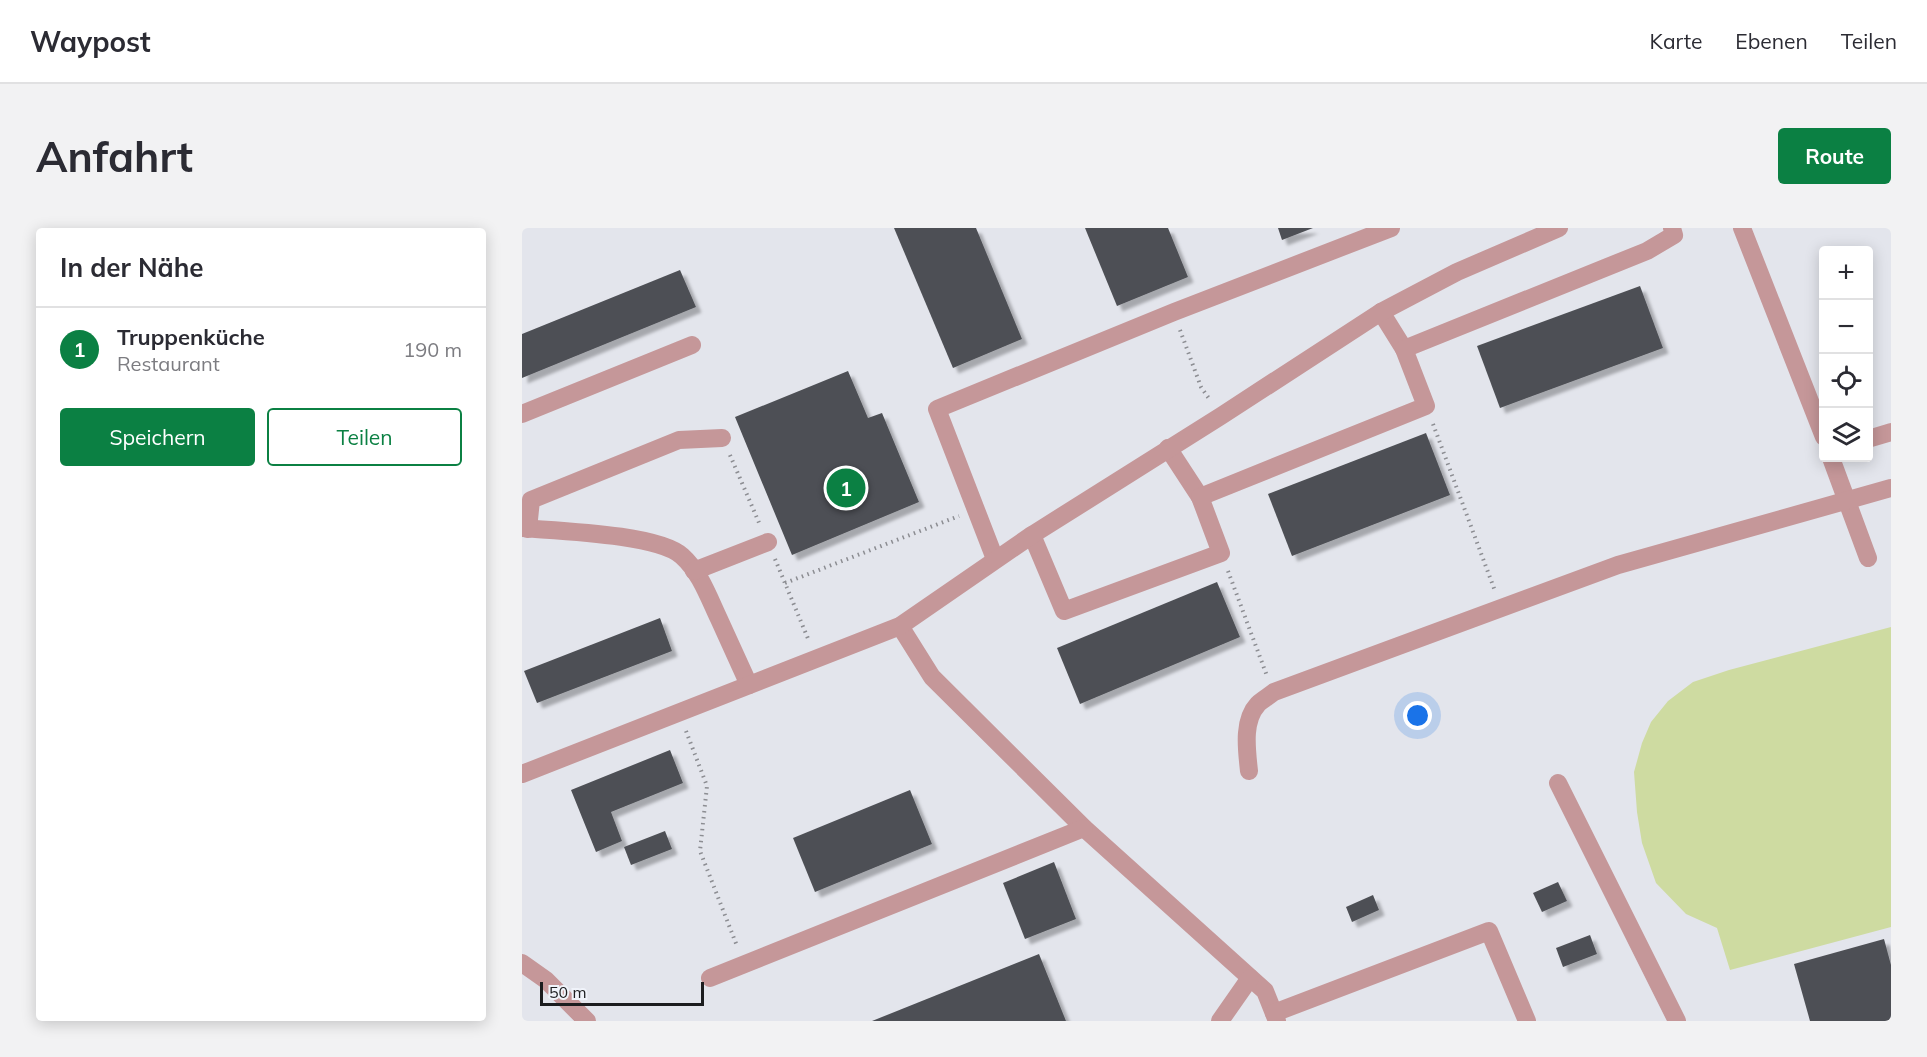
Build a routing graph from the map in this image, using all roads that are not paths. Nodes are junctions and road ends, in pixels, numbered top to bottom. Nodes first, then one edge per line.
1 (1390, 228) edge
2 (1559, 228) edge
3 (1672, 228) edge
4 (1742, 228) edge
5 (1527, 234) edge
6 (1381, 312) junction
7 (692, 345) dead end
8 (1404, 349) junction
9 (522, 414) edge
10 (1819, 424) edge
11 (1891, 432) edge
12 (722, 438) dead end
13 (1873, 439) edge
14 (1168, 448) junction
15 (1833, 462) edge
16 (1891, 488) edge
17 (1200, 497) junction
18 (1847, 500) junction
19 (525, 528) edge
20 (1032, 535) junction
21 (768, 542) dead end
22 (1868, 558) dead end
23 (995, 559) junction
24 (694, 571) junction
25 (900, 626) junction
26 (749, 685) junction
27 (1249, 771) dead end
28 (522, 774) edge
29 (1558, 783) dead end
30 (1084, 828) junction
31 (522, 963) edge
32 (710, 978) dead end
33 (1250, 978) junction
34 (1275, 1017) edge
35 (587, 1021) edge
36 (1220, 1021) edge
37 (1527, 1021) edge
38 (1677, 1021) edge

1 - 23 street
2 - 5 street
3 - 8 street
4 - 10 street
5 - 6 street
6 - 8 street
6 - 14 street
7 - 9 street
8 - 17 street
11 - 13 street
12 - 19 street
14 - 17 street
14 - 20 street
15 - 18 street
16 - 18 street
17 - 20 street
18 - 22 street
18 - 27 street
19 - 24 street
20 - 23 street
21 - 24 street
23 - 25 street
24 - 26 street
25 - 26 street
25 - 30 street
26 - 28 street
29 - 38 street
30 - 32 street
30 - 33 street
31 - 35 street
33 - 34 street
33 - 36 street
34 - 37 street

